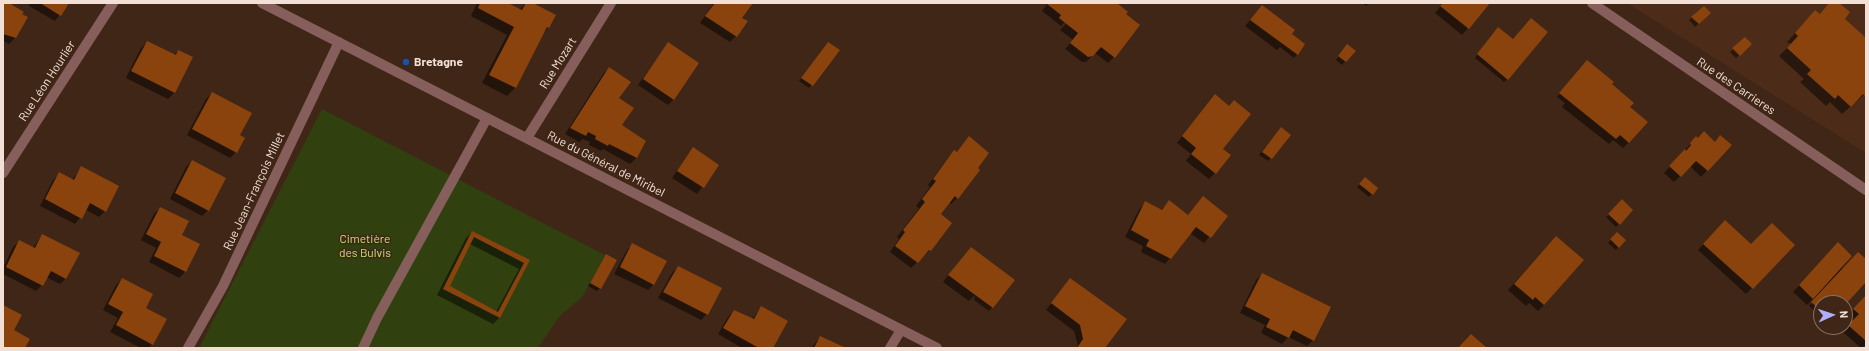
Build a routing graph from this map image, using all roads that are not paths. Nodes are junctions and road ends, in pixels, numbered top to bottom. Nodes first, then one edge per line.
1 (113, 3) edge
2 (262, 3) edge
3 (611, 3) edge
4 (1592, 3) edge
5 (339, 42) junction
6 (487, 118) junction
7 (527, 138) junction
8 (3, 173) edge
9 (1866, 190) edge
10 (900, 330) junction
11 (188, 348) edge
12 (363, 348) edge
13 (890, 348) edge
14 (937, 348) edge

1 - 8 street, Rue Léon Hourlier
2 - 5 street, Rue du Général de Miribel
3 - 7 street, Rue Mozart
4 - 9 street, Rue des Carrieres
5 - 6 street, Rue du Général de Miribel
5 - 11 street, Rue Jean-François Millet
6 - 7 street, Rue du Général de Miribel
6 - 12 street
7 - 10 street, Rue du Général de Miribel
10 - 13 street
10 - 14 street, Rue du Général de Miribel

